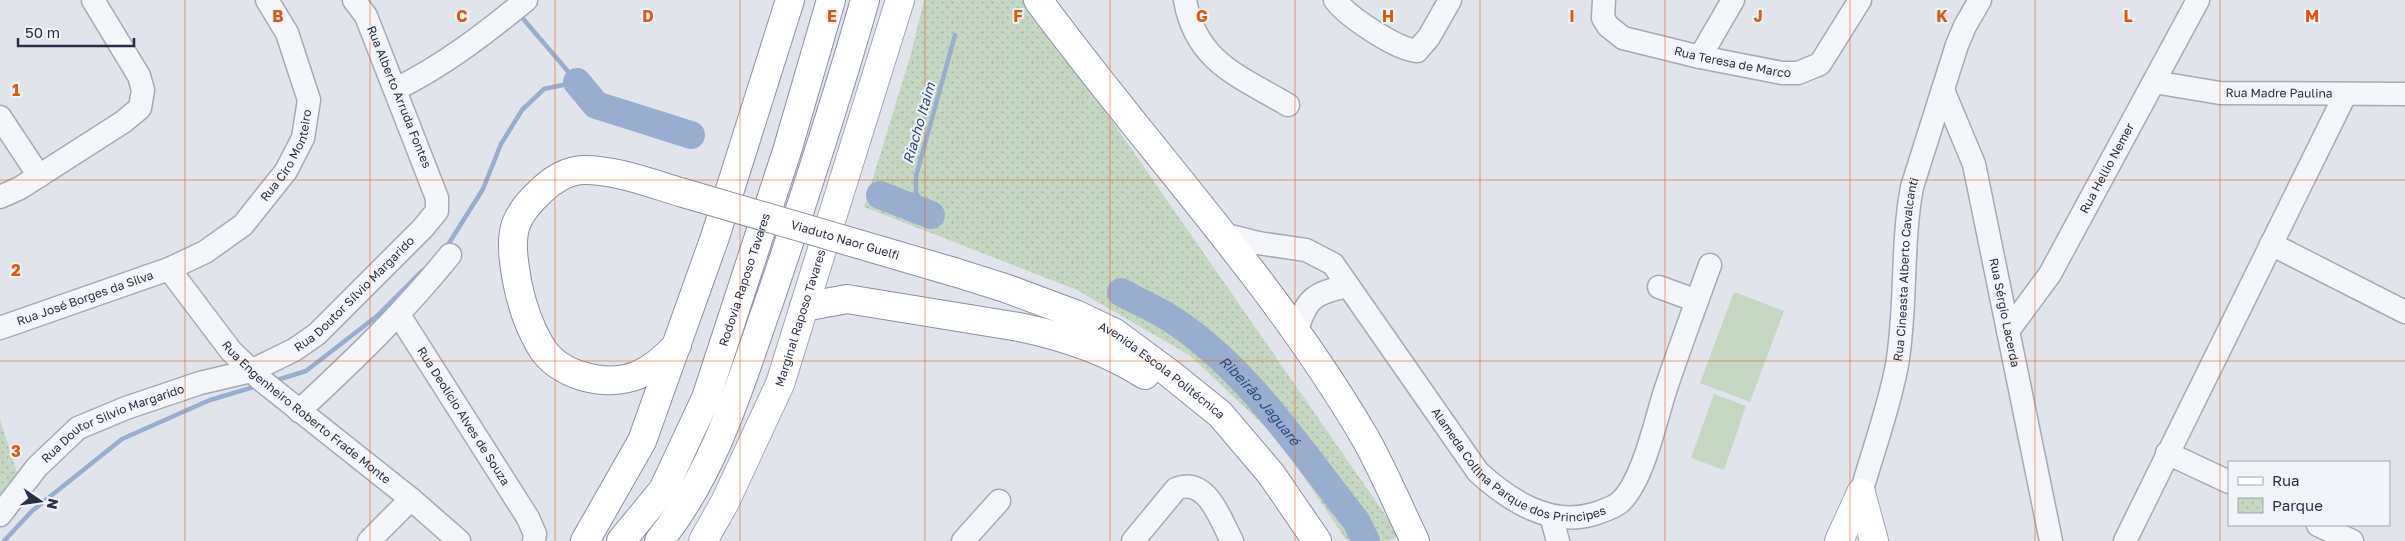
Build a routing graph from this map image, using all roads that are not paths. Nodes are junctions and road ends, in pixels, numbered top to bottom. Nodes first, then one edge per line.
1 (93, 0) edge
2 (267, 0) edge
3 (354, 0) edge
4 (526, 0) edge
5 (831, 0) edge
6 (865, 0) edge
7 (900, 0) edge
8 (1038, 0) edge
9 (1185, 0) edge
10 (1336, 0) edge
11 (1450, 0) edge
12 (1733, 0) edge
13 (1860, 0) edge
14 (1980, 0) edge
15 (2198, 0) edge
16 (783, 8) edge
17 (1604, 11) edge
18 (1700, 57) junction
19 (2154, 82) junction
20 (396, 90) junction
21 (1943, 90) junction
22 (2405, 94) edge
23 (2345, 95) junction
24 (1288, 105) dead end
25 (0, 117) edge
26 (38, 176) junction
27 (0, 197) edge
28 (437, 198) joint
29 (1222, 234) junction
30 (2271, 244) junction
31 (450, 255) dead end
32 (1710, 266) dead end
33 (169, 269) junction
34 (954, 272) joint
35 (1348, 286) junction
36 (1659, 286) dead end
37 (1697, 301) junction
38 (804, 307) junction
39 (2405, 312) edge
40 (399, 315) junction
41 (0, 328) edge
42 (2008, 330) junction
43 (1296, 333) junction
44 (678, 344) junction
45 (255, 375) junction
46 (293, 405) junction
47 (1220, 414) junction
48 (2167, 453) junction
49 (2228, 482) edge
50 (1860, 493) junction
51 (411, 499) junction
52 (999, 502) dead end
53 (0, 515) edge
54 (1551, 516) junction
55 (2320, 526) edge
56 (1311, 538) edge
57 (369, 541) edge
58 (459, 541) edge
59 (534, 541) edge
60 (585, 541) edge
61 (621, 541) edge
62 (660, 541) edge
63 (704, 541) edge
64 (963, 541) edge
65 (1133, 541) edge
66 (1232, 541) edge
67 (1415, 541) edge
68 (1558, 541) edge
69 (1839, 541) edge
70 (1874, 541) edge
71 (2050, 541) edge
72 (2125, 541) edge
73 (2352, 541) edge

1 - 26 street
2 - 33 street, Rua Ciro Monteiro
3 - 20 street, Rua Alberto Arruda Fontes
4 - 20 street
5 - 61 main road, Rodovia Raposo Tavares
6 - 62 main road
7 - 38 main road, Marginal Raposo Tavares
8 - 29 main road
9 - 24 street
10 - 11 street
12 - 18 street
13 - 18 street, Rua Teresa de Marco
14 - 21 street, Rua Cineasta Alberto Cavalcanti
15 - 19 street, Rua Hellio Nemer
16 - 44 main road
17 - 18 street, Rua Teresa de Marco
19 - 23 street, Rua Madre Paulina
19 - 42 street, Rua Hellio Nemer
20 - 28 street, Rua Alberto Arruda Fontes
21 - 42 street, Rua Sérgio Lacerda
21 - 50 street, Rua Cineasta Alberto Cavalcanti
22 - 23 street, Rua Madre Paulina
23 - 30 street
25 - 26 street
26 - 27 street
28 - 45 street, Rua Doutor Sílvio Margarido
29 - 35 street
29 - 43 main road
30 - 39 street
30 - 48 street
31 - 40 street
32 - 37 street, Alameda Collina Parque dos Principes
33 - 41 street, Rua José Borges da Silva
33 - 45 street, Rua Engenheiro Roberto Frade Monte
34 - 44 main road, Viaduto Naor Guelfi, bridge
34 - 47 main road, Avenida Escola Politécnica
35 - 43 street
35 - 54 street, Alameda Collina Parque dos Principes
36 - 37 street
37 - 54 street, Alameda Collina Parque dos Principes
38 - 47 main road
38 - 63 main road, Marginal Raposo Tavares
40 - 46 street
40 - 59 street, Rua Deolício Alves de Souza
42 - 71 street, Rua Sérgio Lacerda
43 - 67 main road
44 - 60 main road
45 - 46 street, Rua Engenheiro Roberto Frade Monte
45 - 53 street, Rua Doutor Silvio Margarido
46 - 51 street, Rua Engenheiro Roberto Frade Monte
47 - 56 main road, Avenida Escola Politécnica
48 - 49 street
48 - 72 street
50 - 69 main road, Rua Cineasta Alberto Cavalcanti
50 - 70 main road
51 - 57 street
51 - 58 street, Rua Engenheiro Roberto Frade Monte
52 - 64 street
54 - 68 street
55 - 73 street
65 - 66 street

